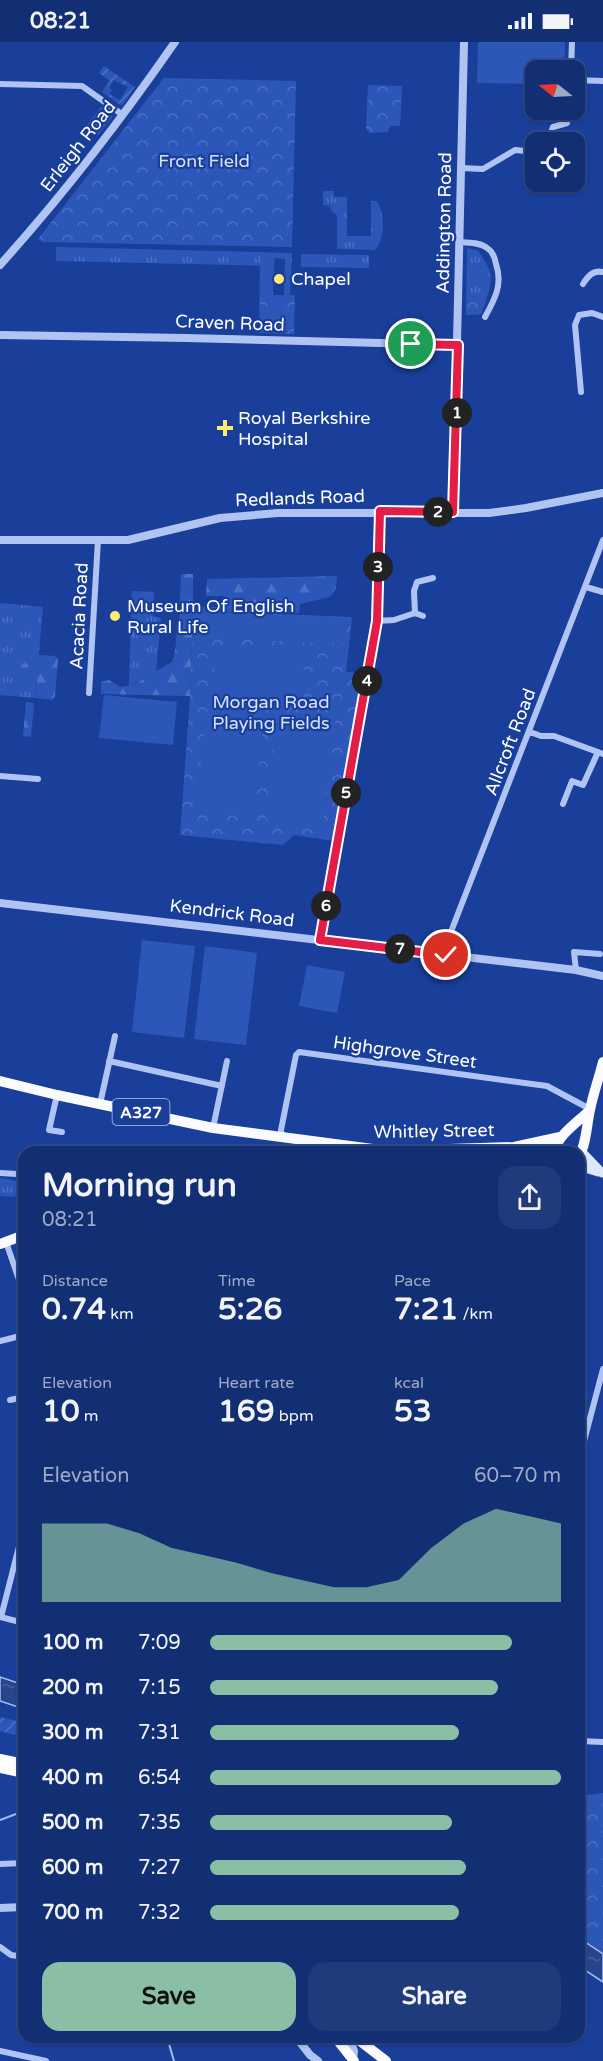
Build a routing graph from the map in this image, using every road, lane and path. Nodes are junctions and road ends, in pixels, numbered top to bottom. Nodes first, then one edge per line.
1 (174, 42) edge
2 (464, 42) edge
3 (572, 42) edge
4 (571, 60) edge
5 (585, 80) edge
6 (603, 81) edge
7 (0, 84) edge
8 (123, 115) junction
9 (567, 123) dead end
10 (552, 132) edge
11 (525, 151) edge
12 (461, 168) junction
13 (460, 242) junction
14 (0, 266) edge
15 (603, 273) edge
16 (583, 284) dead end
17 (485, 317) dead end
18 (603, 317) edge
19 (0, 335) edge
20 (458, 345) junction
21 (581, 392) dead end
22 (603, 493) edge
23 (380, 511) junction
24 (453, 512) junction
25 (0, 540) edge
26 (98, 540) junction
27 (603, 540) edge
28 (433, 578) dead end
29 (586, 587) junction
30 (603, 592) edge
31 (415, 614) junction
32 (423, 616) dead end
33 (377, 621) junction
34 (89, 693) dead end
35 (530, 732) junction
36 (601, 753) edge
37 (0, 776) edge
38 (38, 779) dead end
39 (563, 804) dead end
40 (0, 903) edge
41 (320, 940) junction
42 (600, 954) dead end
43 (446, 955) junction
44 (576, 970) junction
45 (603, 976) edge
46 (115, 1036) dead end
47 (109, 1061) junction
48 (227, 1061) dead end
49 (603, 1062) edge
50 (0, 1081) edge
51 (222, 1086) junction
52 (57, 1095) junction
53 (100, 1104) junction
54 (590, 1110) junction
55 (213, 1128) junction
56 (62, 1132) dead end
57 (563, 1136) junction
58 (282, 1138) junction
59 (343, 1146) edge
60 (520, 1146) edge
61 (556, 1146) edge
62 (579, 1146) edge
63 (582, 1146) edge
64 (585, 1154) edge
65 (585, 1168) edge
66 (0, 1173) edge
67 (602, 1173) edge
68 (18, 1175) edge
69 (18, 1237) edge
70 (3, 1243) edge
71 (18, 1273) edge
72 (18, 1336) edge
73 (0, 1341) edge
74 (603, 1369) edge
75 (601, 1385) edge
76 (18, 1398) edge
77 (10, 1400) dead end
78 (585, 1425) edge
79 (18, 1557) edge
80 (1, 1617) edge
81 (18, 1621) edge
82 (585, 1741) edge
83 (603, 1742) edge
84 (0, 1759) edge
85 (18, 1763) edge
86 (0, 1768) edge
87 (18, 1772) edge
88 (18, 1863) edge
89 (0, 1864) edge
90 (18, 1907) edge
91 (0, 1908) edge
92 (0, 1947) edge
93 (18, 1956) edge
94 (302, 2043) edge
95 (340, 2043) edge
96 (351, 2043) edge
97 (363, 2043) edge
98 (0, 2051) edge
99 (46, 2061) edge
100 (318, 2061) edge
101 (353, 2061) edge
102 (386, 2061) edge

1 - 8 street, Erleigh Road
2 - 12 street, Addington Road
3 - 4 street
5 - 6 street
7 - 8 street
8 - 14 street, Erleigh Road
9 - 10 street
11 - 12 street
12 - 13 street, Addington Road
13 - 17 street
13 - 20 street, Addington Road
15 - 16 street
18 - 21 street
19 - 20 street, Craven Road
20 - 24 street, Addington Road
22 - 24 street, Redlands Road
23 - 24 street, Redlands Road
23 - 26 street, Redlands Road
23 - 33 street
25 - 26 street, Redlands Road
26 - 34 street, Acacia Road
27 - 29 street, Allcroft Road
28 - 31 street
29 - 30 street
29 - 35 street, Allcroft Road
31 - 32 street
31 - 33 street
33 - 41 street
35 - 36 street
35 - 43 street, Allcroft Road
36 - 39 street
37 - 38 street
40 - 41 street, Kendrick Road
41 - 43 street, Kendrick Road
42 - 44 street
43 - 44 street, Kendrick Road
44 - 45 street, Kendrick Road
46 - 47 street
47 - 51 street
47 - 53 street
48 - 51 street
49 - 54 main road
50 - 52 main road, A327
51 - 55 street
52 - 53 main road, A327
52 - 56 street
53 - 55 main road, A327
54 - 57 main road
54 - 58 street, Highgrove Street
54 - 63 main road
55 - 58 main road, A327
57 - 60 main road, Whitley Street / A327
57 - 61 main road
57 - 62 main road
58 - 59 main road, Whitley Street / A327
64 - 67 main road
65 - 67 main road
66 - 68 street
69 - 70 main road
70 - 71 street
72 - 73 street
74 - 75 street
75 - 78 street
76 - 77 street
79 - 80 street
80 - 81 street
82 - 83 street
84 - 85 highway
86 - 87 highway
88 - 89 street
90 - 91 street
92 - 93 street
94 - 100 street
95 - 101 highway
96 - 101 street
97 - 102 highway
98 - 99 street

